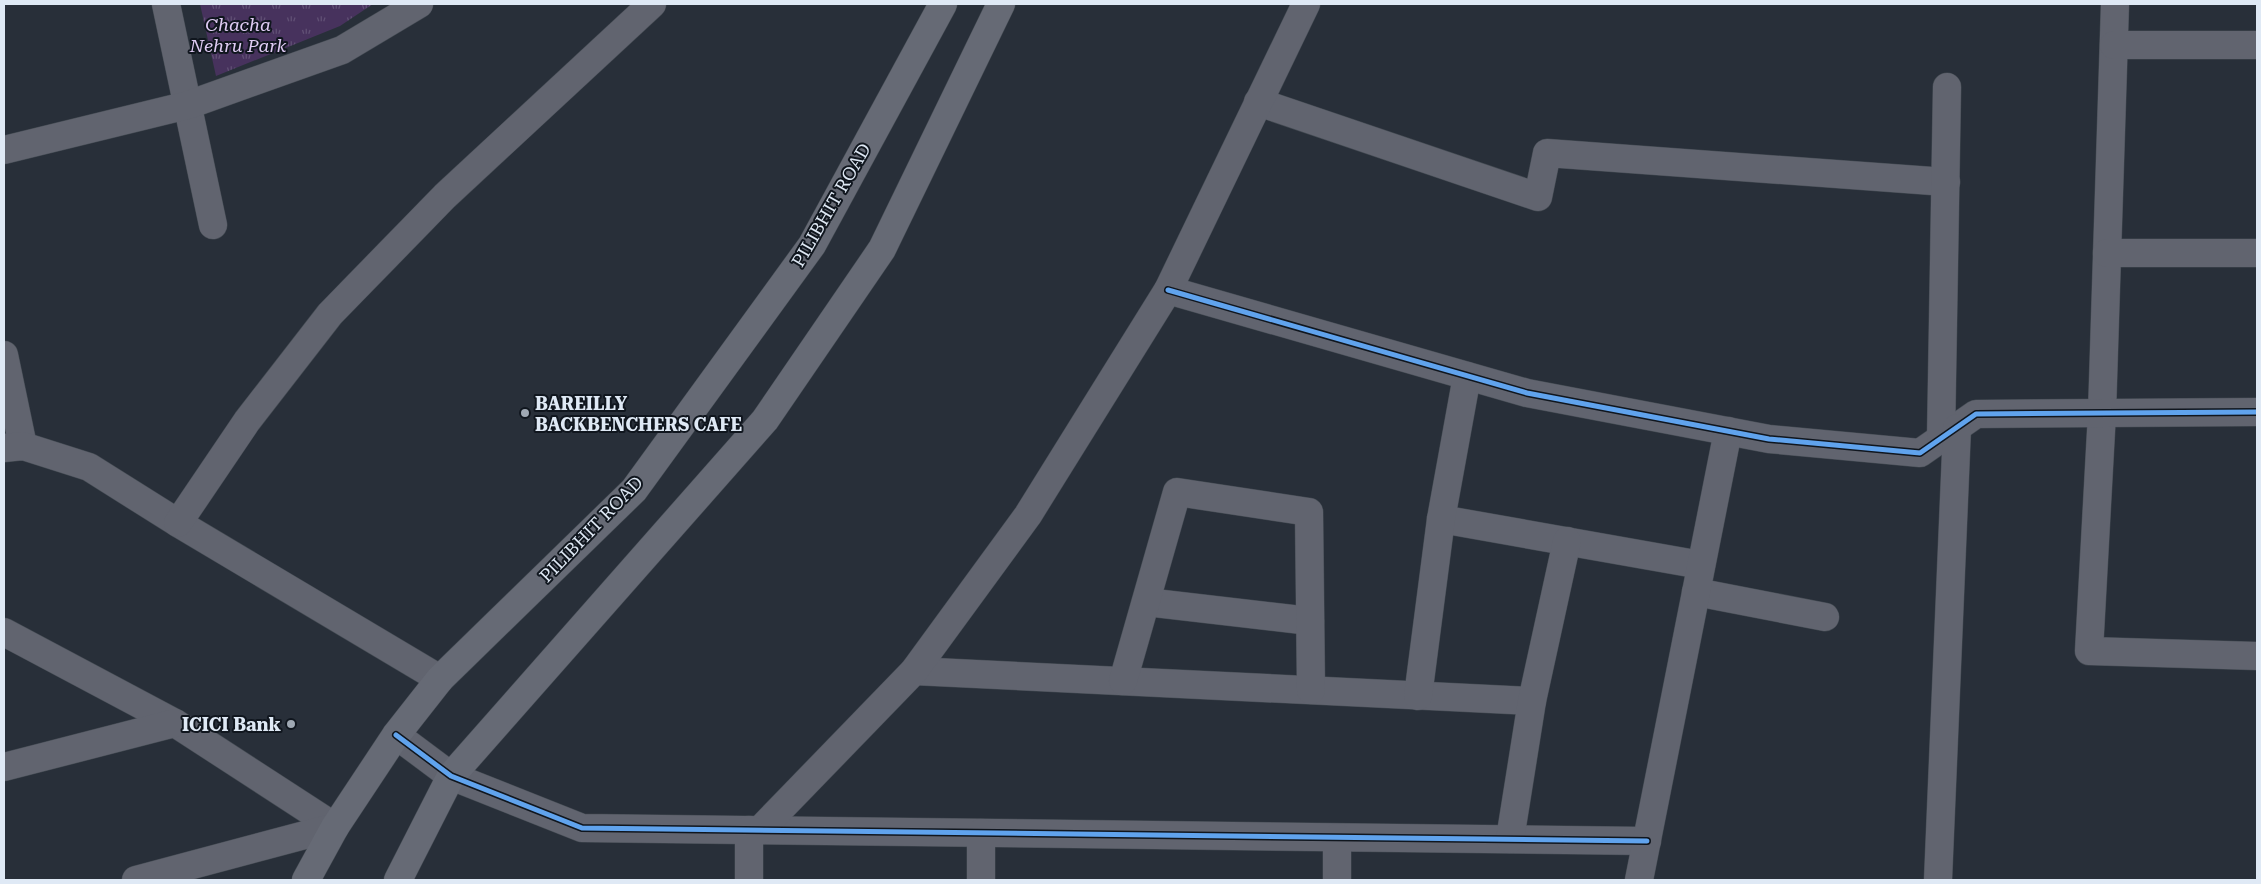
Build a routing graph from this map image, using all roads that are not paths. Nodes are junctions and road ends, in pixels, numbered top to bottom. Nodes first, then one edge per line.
1 (166, 4) edge
2 (419, 4) edge
3 (652, 4) edge
4 (943, 4) edge
5 (1001, 4) edge
6 (1306, 4) edge
7 (2115, 4) edge
8 (2114, 45) junction
9 (2257, 45) edge
10 (1947, 87) dead end
11 (1258, 102) junction
12 (188, 105) junction
13 (4, 150) edge
14 (1946, 182) junction
15 (213, 225) dead end
16 (2107, 253) junction
17 (2257, 253) edge
18 (1168, 290) junction
19 (4, 355) edge
20 (1466, 376) junction
21 (2257, 412) edge
22 (2102, 413) junction
23 (1728, 431) junction
24 (1949, 433) junction
25 (14, 447) edge
26 (1441, 519) junction
27 (178, 523) junction
28 (1567, 540) junction
29 (1701, 565) junction
30 (1696, 592) junction
31 (1146, 602) junction
32 (1825, 617) dead end
33 (1310, 621) junction
34 (4, 632) edge
35 (2257, 656) edge
36 (914, 671) junction
37 (440, 679) junction
38 (1123, 681) junction
39 (1311, 690) junction
40 (1418, 696) junction
41 (1532, 701) junction
42 (175, 724) junction
43 (396, 735) junction
44 (4, 767) edge
45 (451, 776) junction
46 (335, 827) junction
47 (754, 831) junction
48 (981, 834) junction
49 (1337, 838) junction
50 (1510, 839) junction
51 (1647, 841) junction
52 (136, 880) edge
53 (306, 880) edge
54 (398, 880) edge
55 (749, 880) edge
56 (981, 880) edge
57 (1337, 880) edge
58 (1639, 880) edge
59 (1938, 880) edge

1 - 12 street
2 - 12 street
3 - 27 street
4 - 37 highway, PILIBHIT ROAD
5 - 45 highway
6 - 11 street
7 - 8 street
8 - 9 street
8 - 16 street
10 - 14 street
11 - 14 street
11 - 18 street
12 - 13 street
12 - 15 street
14 - 24 street
16 - 17 street
16 - 22 street
18 - 20 street
18 - 36 street
19 - 25 street
20 - 23 street
20 - 26 street
21 - 22 street
22 - 24 street
22 - 35 street
23 - 24 street
23 - 29 street
24 - 59 street
25 - 27 street
26 - 28 street
26 - 40 street
27 - 37 street
28 - 29 street
28 - 41 street
29 - 30 street
30 - 32 street
30 - 51 street
31 - 33 street
31 - 33 street
31 - 38 street
33 - 39 street
34 - 42 street
36 - 38 street
36 - 47 street
37 - 43 highway, PILIBHIT ROAD
38 - 39 street
39 - 40 street
40 - 41 street
41 - 50 street
42 - 44 street
42 - 46 street
43 - 45 street
43 - 46 highway, PILIBHIT ROAD
45 - 47 street
45 - 54 highway
46 - 52 street
46 - 53 highway, PILIBHIT ROAD
47 - 48 street
47 - 55 street
48 - 49 street
48 - 56 street
49 - 50 street
49 - 57 street
50 - 51 street
51 - 58 street

